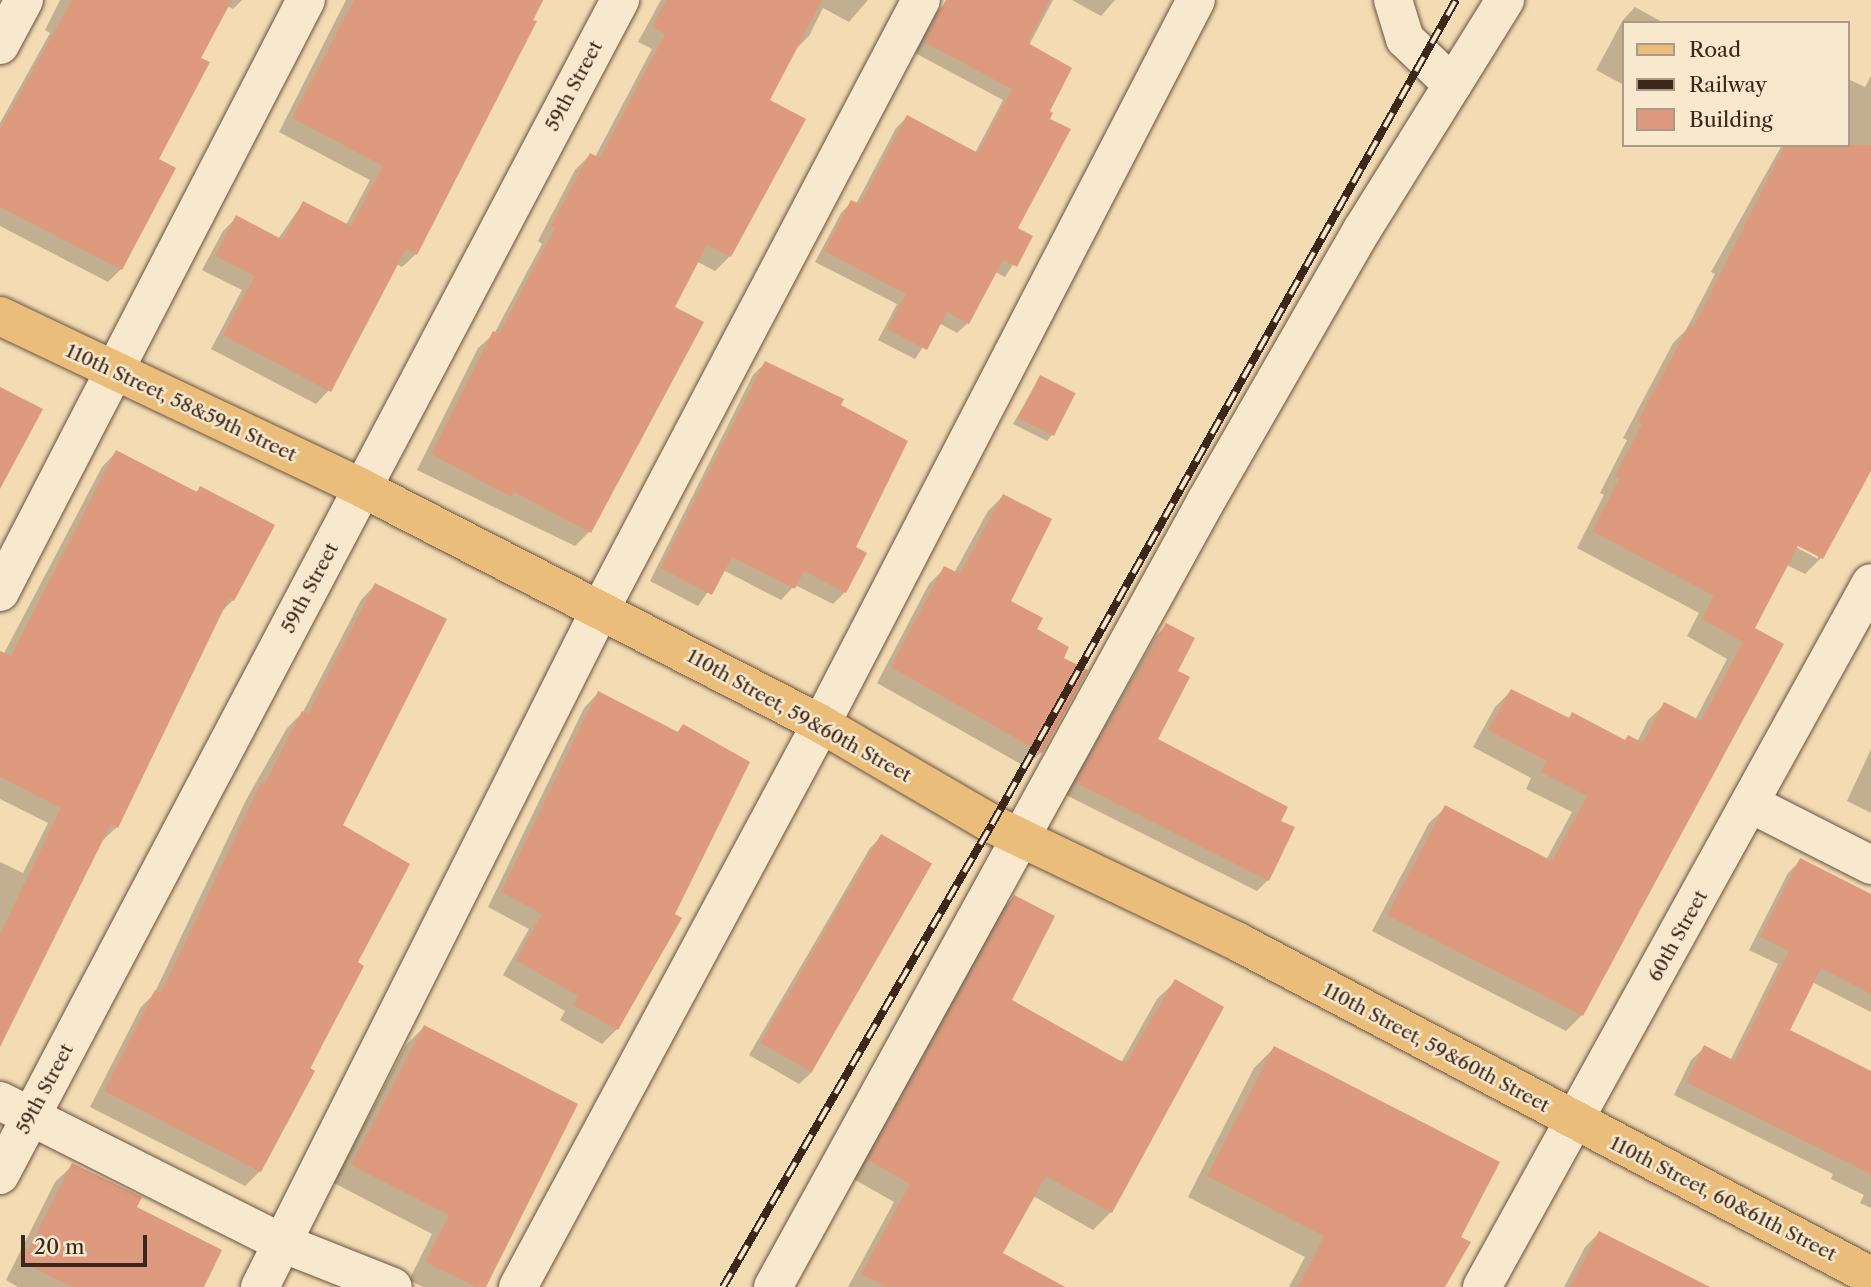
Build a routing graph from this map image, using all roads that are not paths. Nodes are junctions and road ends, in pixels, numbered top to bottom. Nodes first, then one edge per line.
1 (24, 0) edge
2 (306, 0) edge
3 (620, 0) edge
4 (921, 0) edge
5 (1196, 0) edge
6 (1393, 0) edge
7 (1505, 0) edge
8 (0, 45) edge
9 (1453, 85) junction
10 (0, 316) edge
11 (115, 373) junction
12 (362, 488) junction
13 (1871, 583) edge
14 (0, 592) edge
15 (600, 610) junction
16 (821, 724) junction
17 (1751, 804) junction
18 (1022, 837) junction
19 (1871, 865) edge
20 (16, 1109) edge
21 (1575, 1122) junction
22 (0, 1175) edge
23 (282, 1243) junction
24 (1871, 1276) edge
25 (260, 1287) edge
26 (393, 1287) edge
27 (518, 1287) edge
28 (773, 1287) edge
29 (1482, 1287) edge

1 - 8 street
2 - 11 street
3 - 12 street, 59th Street
4 - 15 street
5 - 16 street
6 - 9 street
7 - 9 street
9 - 18 street
10 - 11 main road, 110th Street, 58&59th Street
11 - 12 main road, 110th Street, 58&59th Street
11 - 14 street
12 - 15 main road, 110th Street, 59&60th Street
12 - 20 street, 59th Street
13 - 17 street, 60th Street
15 - 16 main road, 110th Street, 59&60th Street
15 - 23 street
16 - 18 main road, 110th Street, 59&60th Street
16 - 27 street
17 - 19 street
17 - 21 street, 60th Street
18 - 21 main road, 110th Street, 59&60th Street
18 - 28 street
20 - 22 street, 59th Street
20 - 23 street
21 - 24 main road, 110th Street, 60&61th Street
21 - 29 street, 60th Street
23 - 25 street
23 - 26 street

